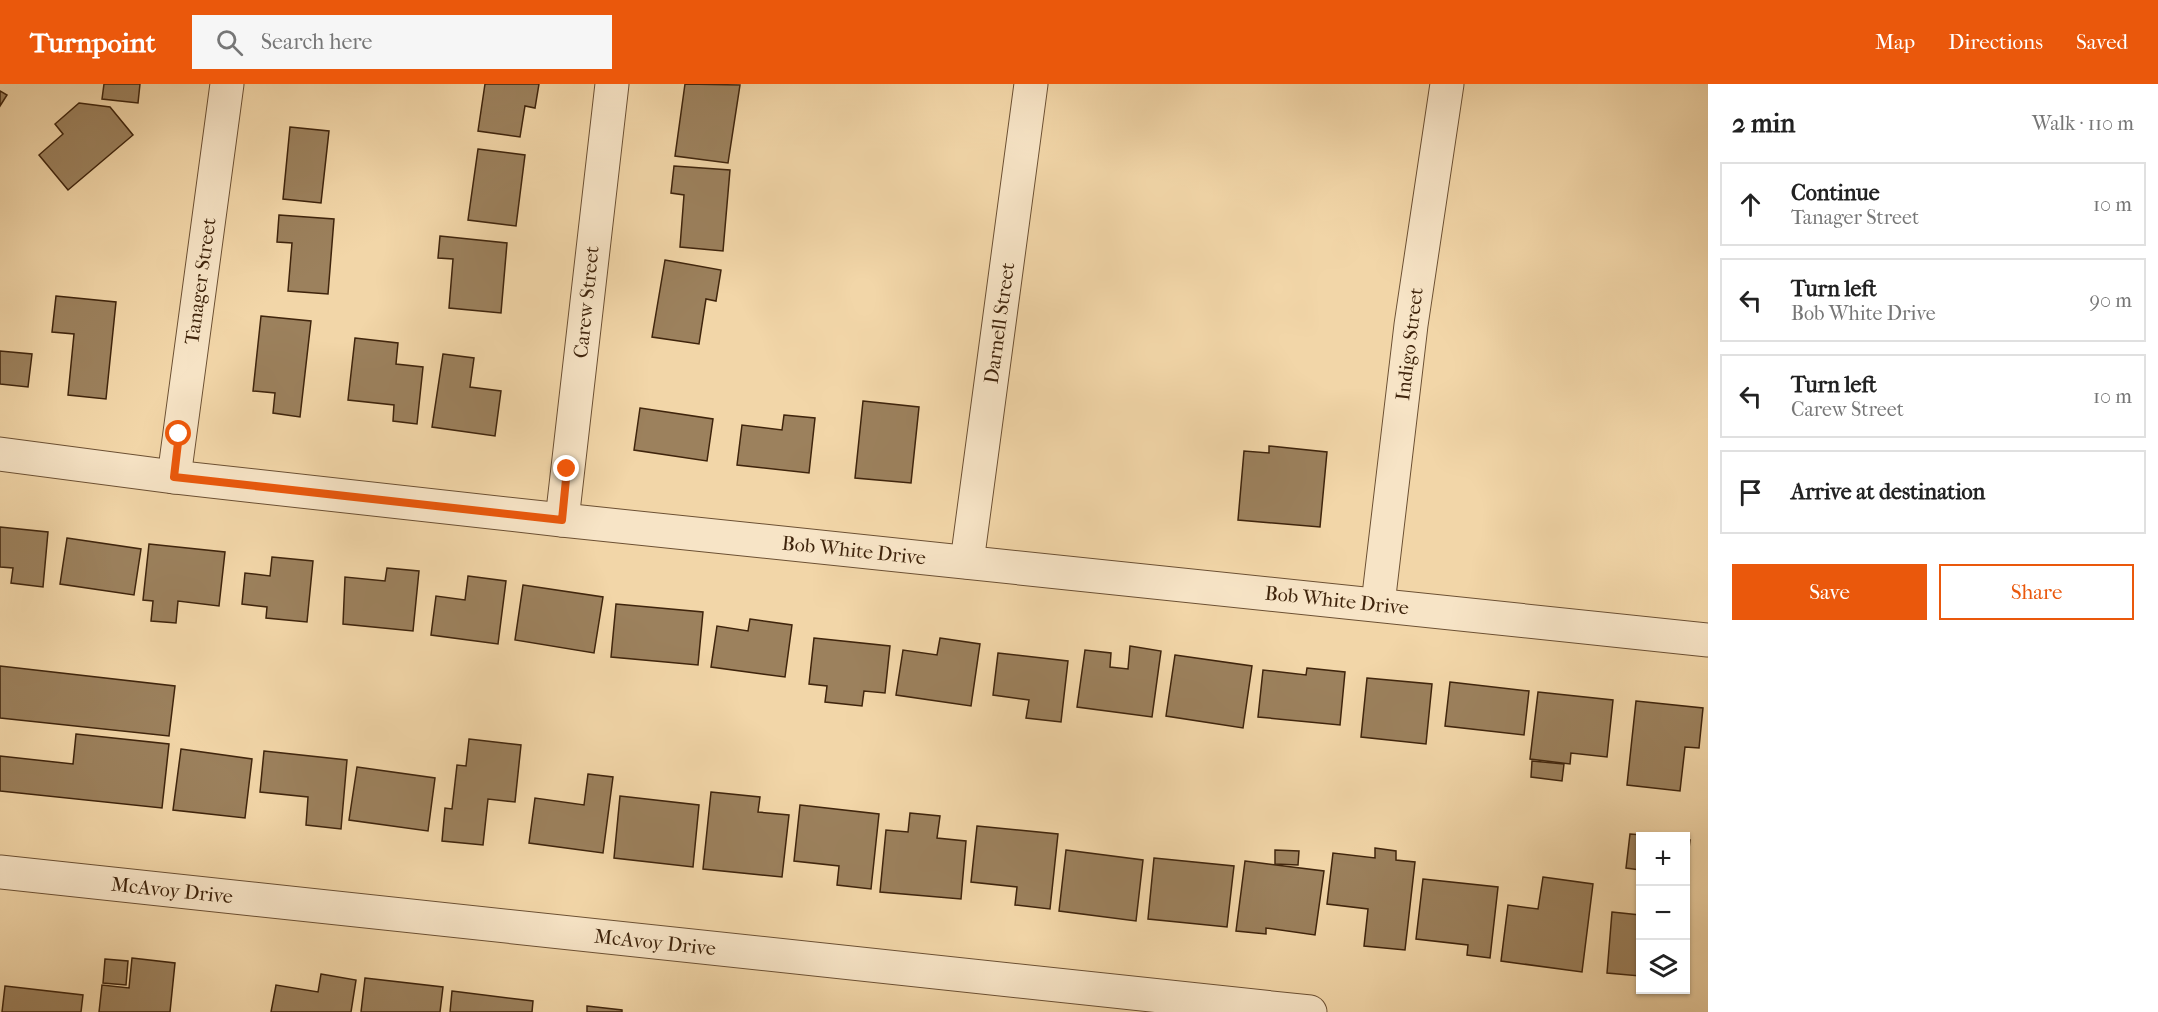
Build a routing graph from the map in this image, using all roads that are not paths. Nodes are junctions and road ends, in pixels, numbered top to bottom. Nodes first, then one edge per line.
1 (227, 84) edge
2 (612, 84) edge
3 (1031, 84) edge
4 (1447, 84) edge
5 (0, 454) edge
6 (174, 477) junction
7 (562, 520) junction
8 (967, 562) junction
9 (1378, 604) junction
10 (1708, 640) edge
11 (0, 872) edge
12 (1270, 1010) edge
13 (1310, 1012) edge

1 - 6 street, Tanager Street
2 - 7 street, Carew Street
3 - 8 street, Darnell Street
4 - 9 street, Indigo Street
5 - 6 street, Bob White Drive
6 - 7 street, Bob White Drive
7 - 8 street, Bob White Drive
8 - 9 street, Bob White Drive
9 - 10 street, Bob White Drive
11 - 12 street, McAvoy Drive
12 - 13 street, McAvoy Drive

